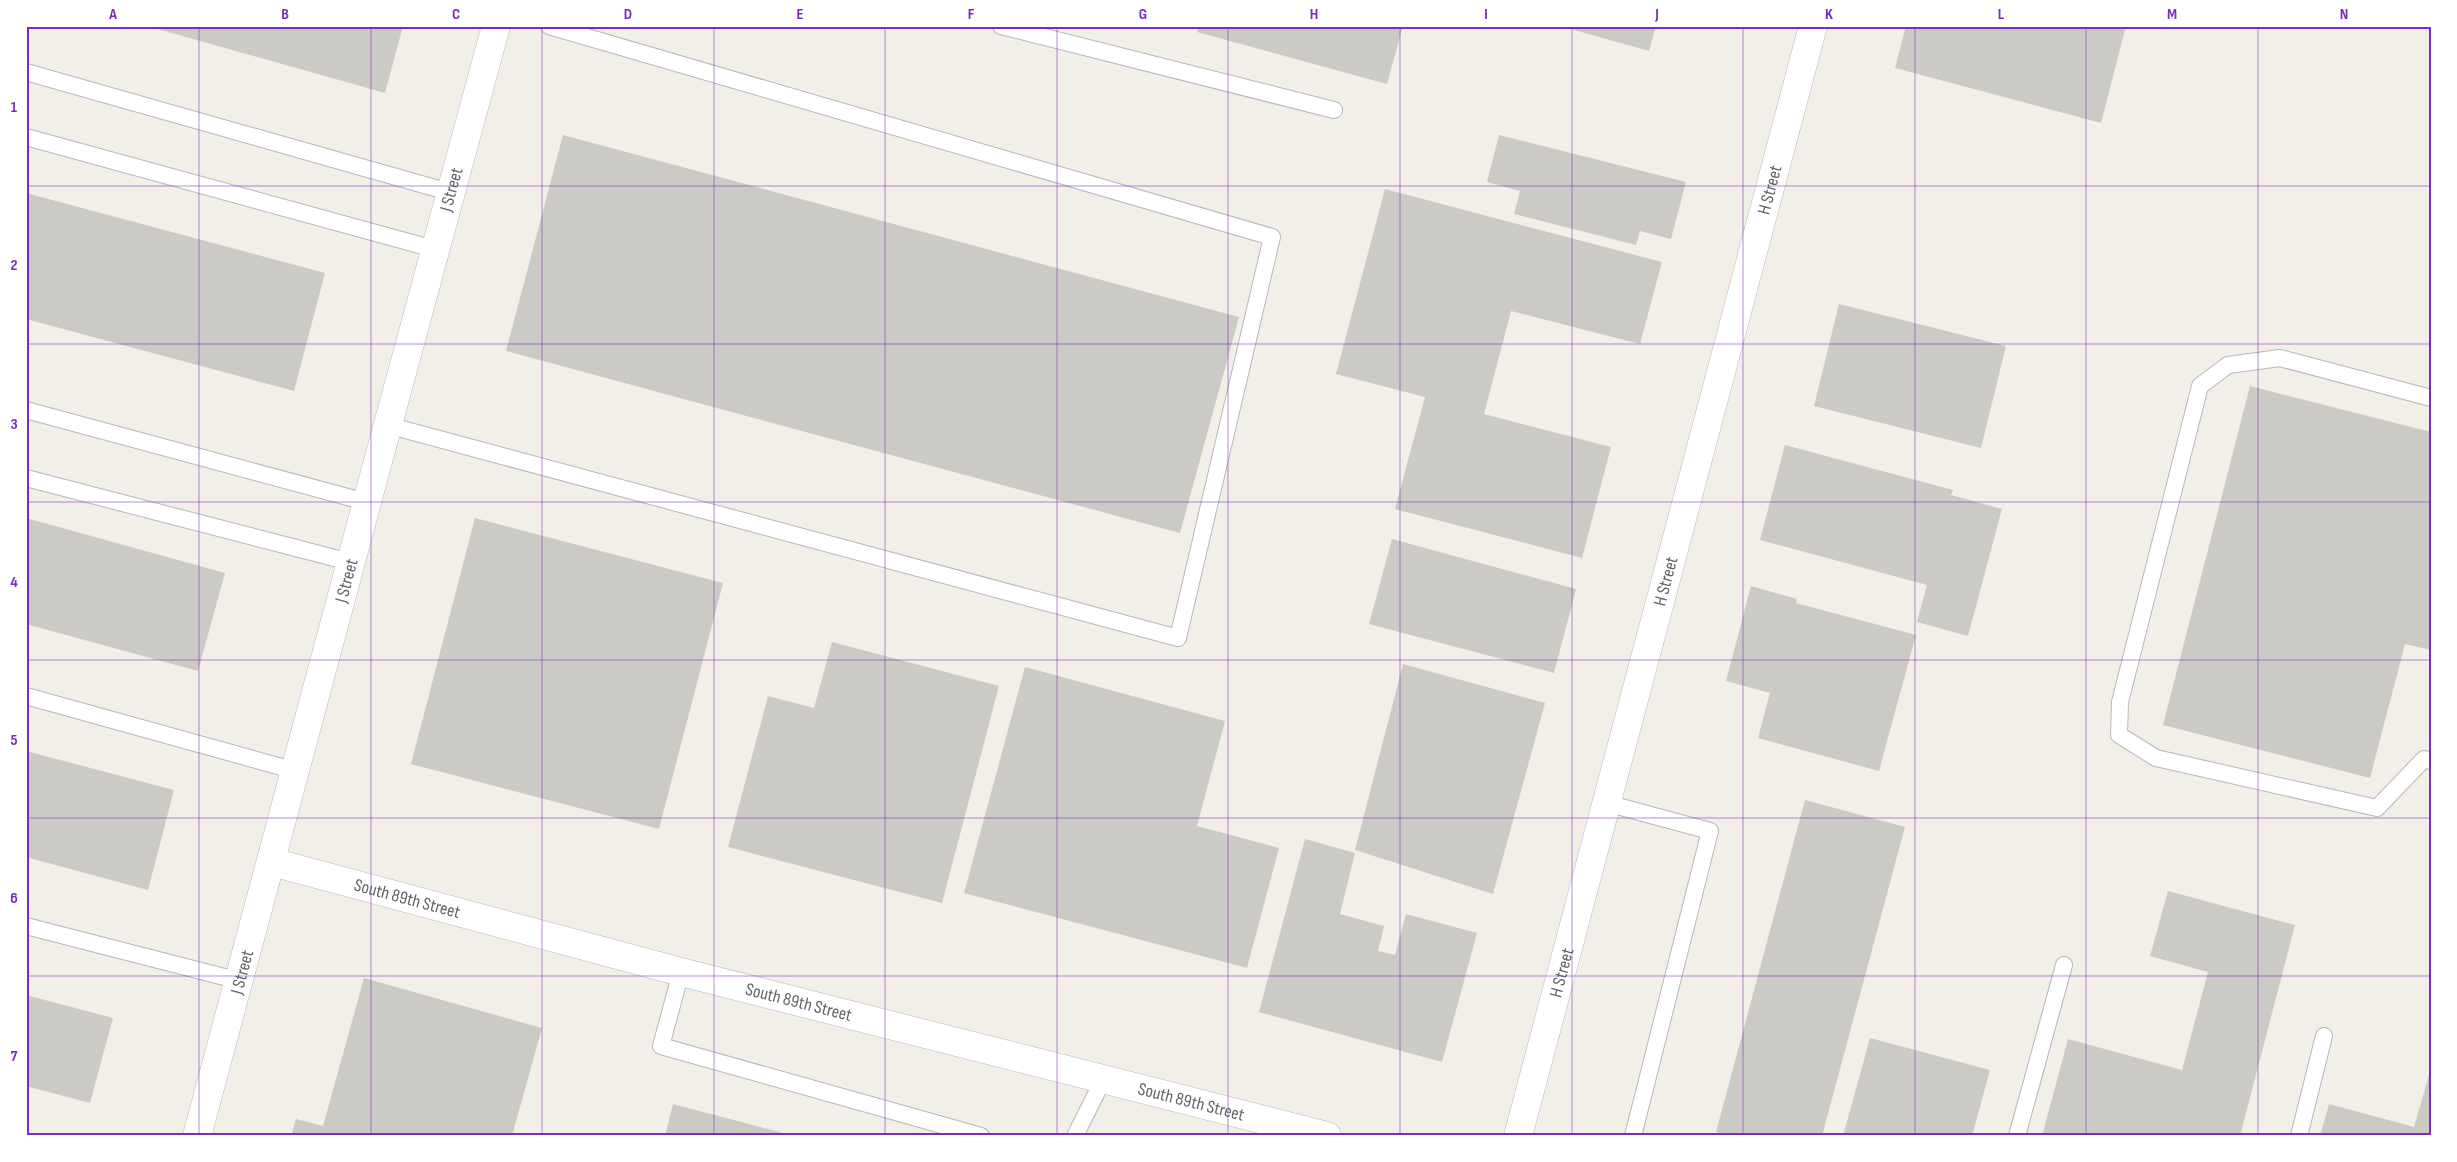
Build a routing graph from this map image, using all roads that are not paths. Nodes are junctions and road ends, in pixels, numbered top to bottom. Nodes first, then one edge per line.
1 (496, 26) edge
2 (549, 26) edge
3 (1001, 26) edge
4 (1813, 26) edge
5 (26, 72) edge
6 (1334, 110) dead end
7 (26, 136) edge
8 (449, 192) junction
9 (434, 249) junction
10 (2431, 398) edge
11 (26, 410) edge
12 (387, 425) junction
13 (26, 478) edge
14 (366, 502) junction
15 (350, 562) junction
16 (26, 696) edge
17 (2431, 761) edge
18 (296, 771) junction
19 (1606, 803) junction
20 (272, 862) junction
21 (26, 926) edge
22 (2064, 965) dead end
23 (681, 972) junction
24 (240, 981) junction
25 (2324, 1036) dead end
26 (1103, 1080) junction
27 (197, 1136) edge
28 (981, 1136) edge
29 (1075, 1136) edge
30 (1327, 1136) edge
31 (1518, 1136) edge
32 (1633, 1136) edge
33 (2017, 1136) edge
34 (2299, 1136) edge

1 - 8 street, J Street
2 - 12 lane
3 - 6 lane
4 - 19 street, H Street
5 - 8 lane
7 - 9 lane
8 - 9 street, J Street
9 - 12 street, J Street
10 - 17 lane
11 - 14 lane
12 - 14 street, J Street
13 - 15 lane
14 - 15 street, J Street
15 - 18 street, J Street
16 - 18 lane
18 - 20 street, J Street
19 - 31 street, H Street
19 - 32 lane
20 - 23 street, South 89th Street
20 - 24 street, J Street
21 - 24 lane
22 - 33 lane
23 - 26 street, South 89th Street
23 - 28 lane
24 - 27 street, J Street
25 - 34 lane
26 - 29 lane
26 - 30 street, South 89th Street

